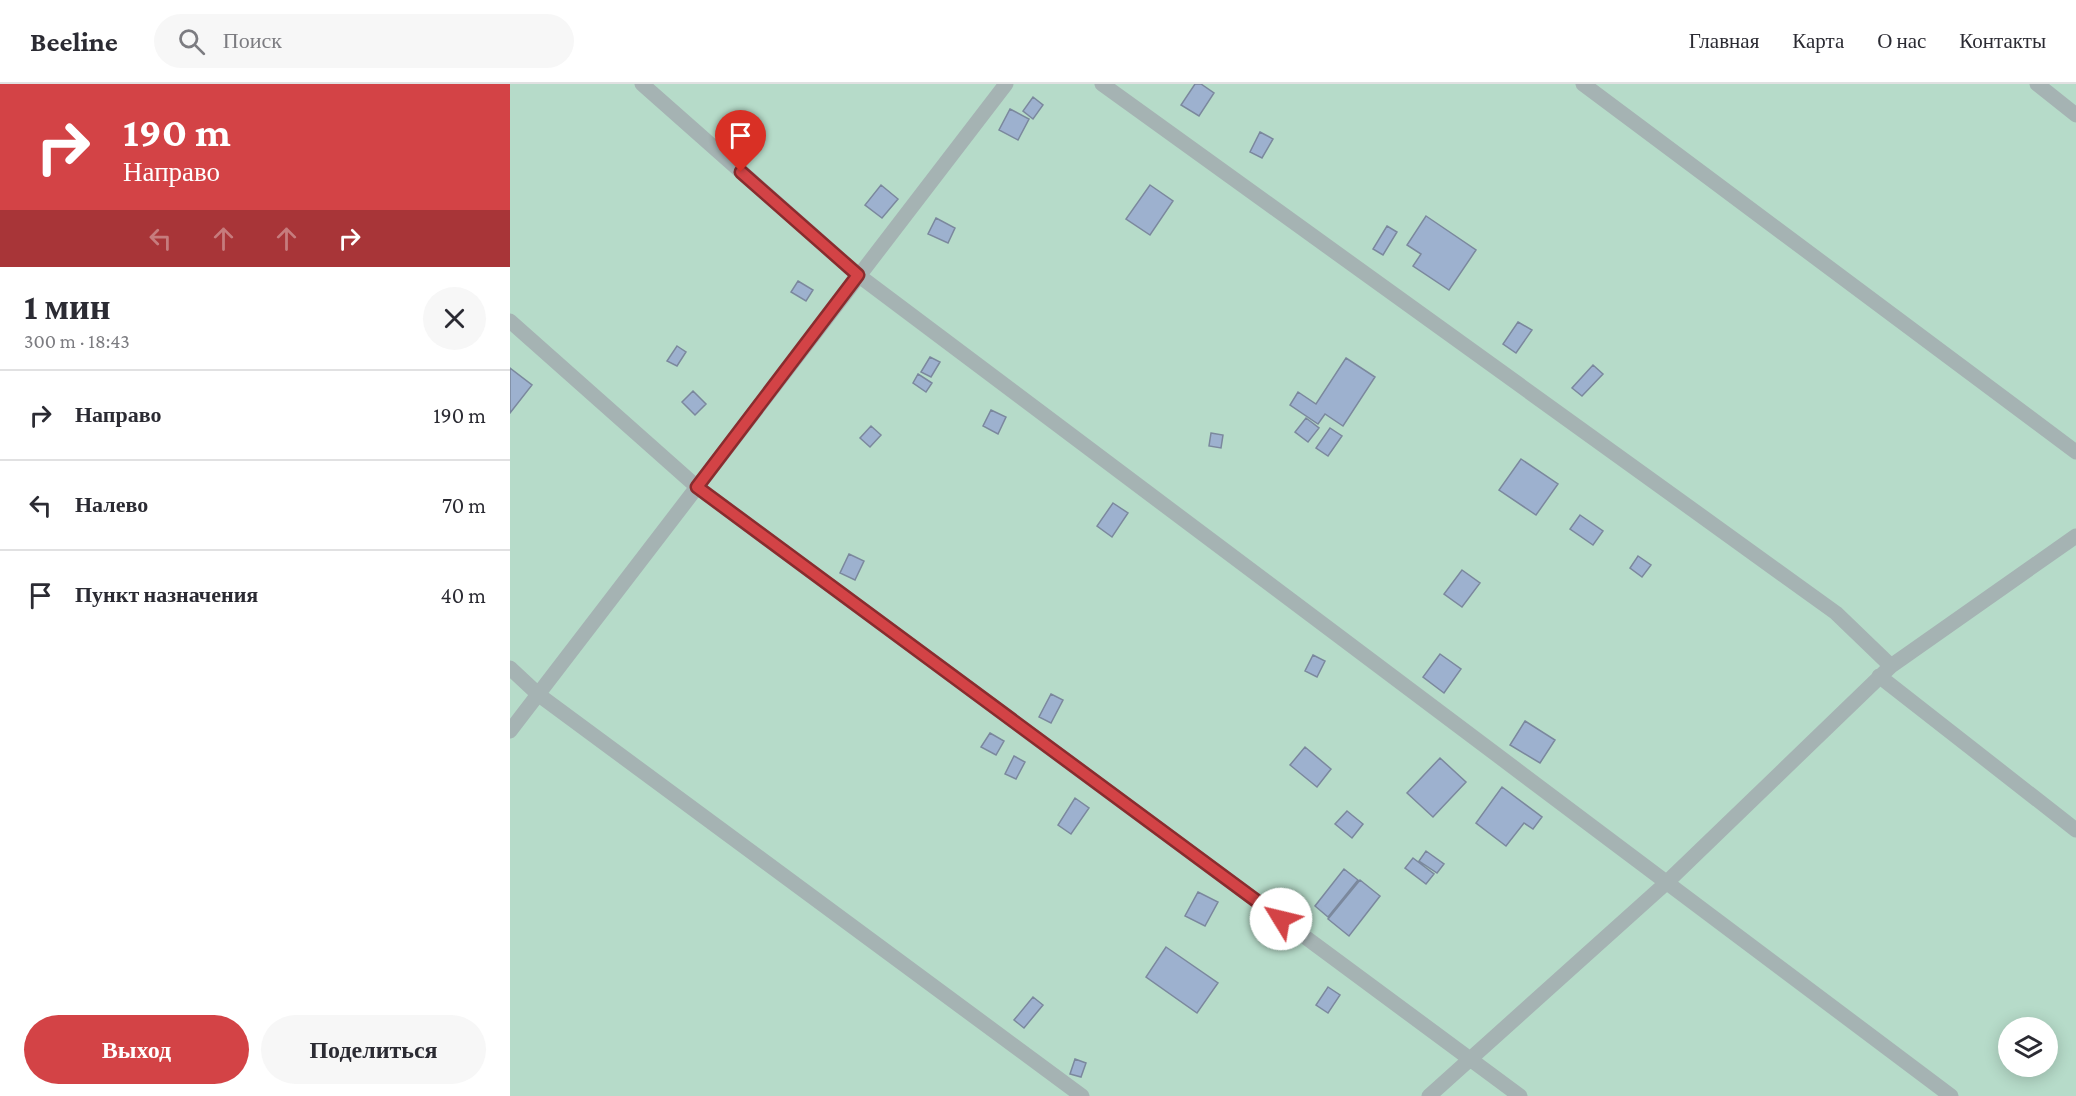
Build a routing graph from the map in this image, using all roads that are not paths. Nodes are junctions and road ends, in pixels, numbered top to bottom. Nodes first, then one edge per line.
1 (642, 84) edge
2 (1006, 84) edge
3 (1102, 84) edge
4 (1584, 84) edge
5 (2037, 84) edge
6 (2076, 114) edge
7 (858, 275) junction
8 (510, 321) edge
9 (2076, 452) edge
10 (697, 487) junction
11 (2076, 536) edge
12 (1891, 666) junction
13 (510, 668) edge
14 (1879, 676) junction
15 (540, 695) junction
16 (510, 731) edge
17 (2076, 830) edge
18 (1665, 884) junction
19 (1470, 1058) junction
20 (1082, 1096) edge
21 (1429, 1096) edge
22 (1520, 1096) edge
23 (1951, 1096) edge

1 - 7 lane
2 - 7 lane
3 - 12 lane
4 - 9 lane
5 - 6 lane
7 - 10 lane
7 - 18 lane
8 - 10 lane
10 - 15 lane
10 - 19 lane
11 - 12 lane
12 - 14 lane
13 - 15 lane
14 - 17 lane
14 - 18 lane
15 - 16 lane
15 - 20 lane
18 - 19 lane
18 - 23 lane
19 - 21 lane
19 - 22 lane

